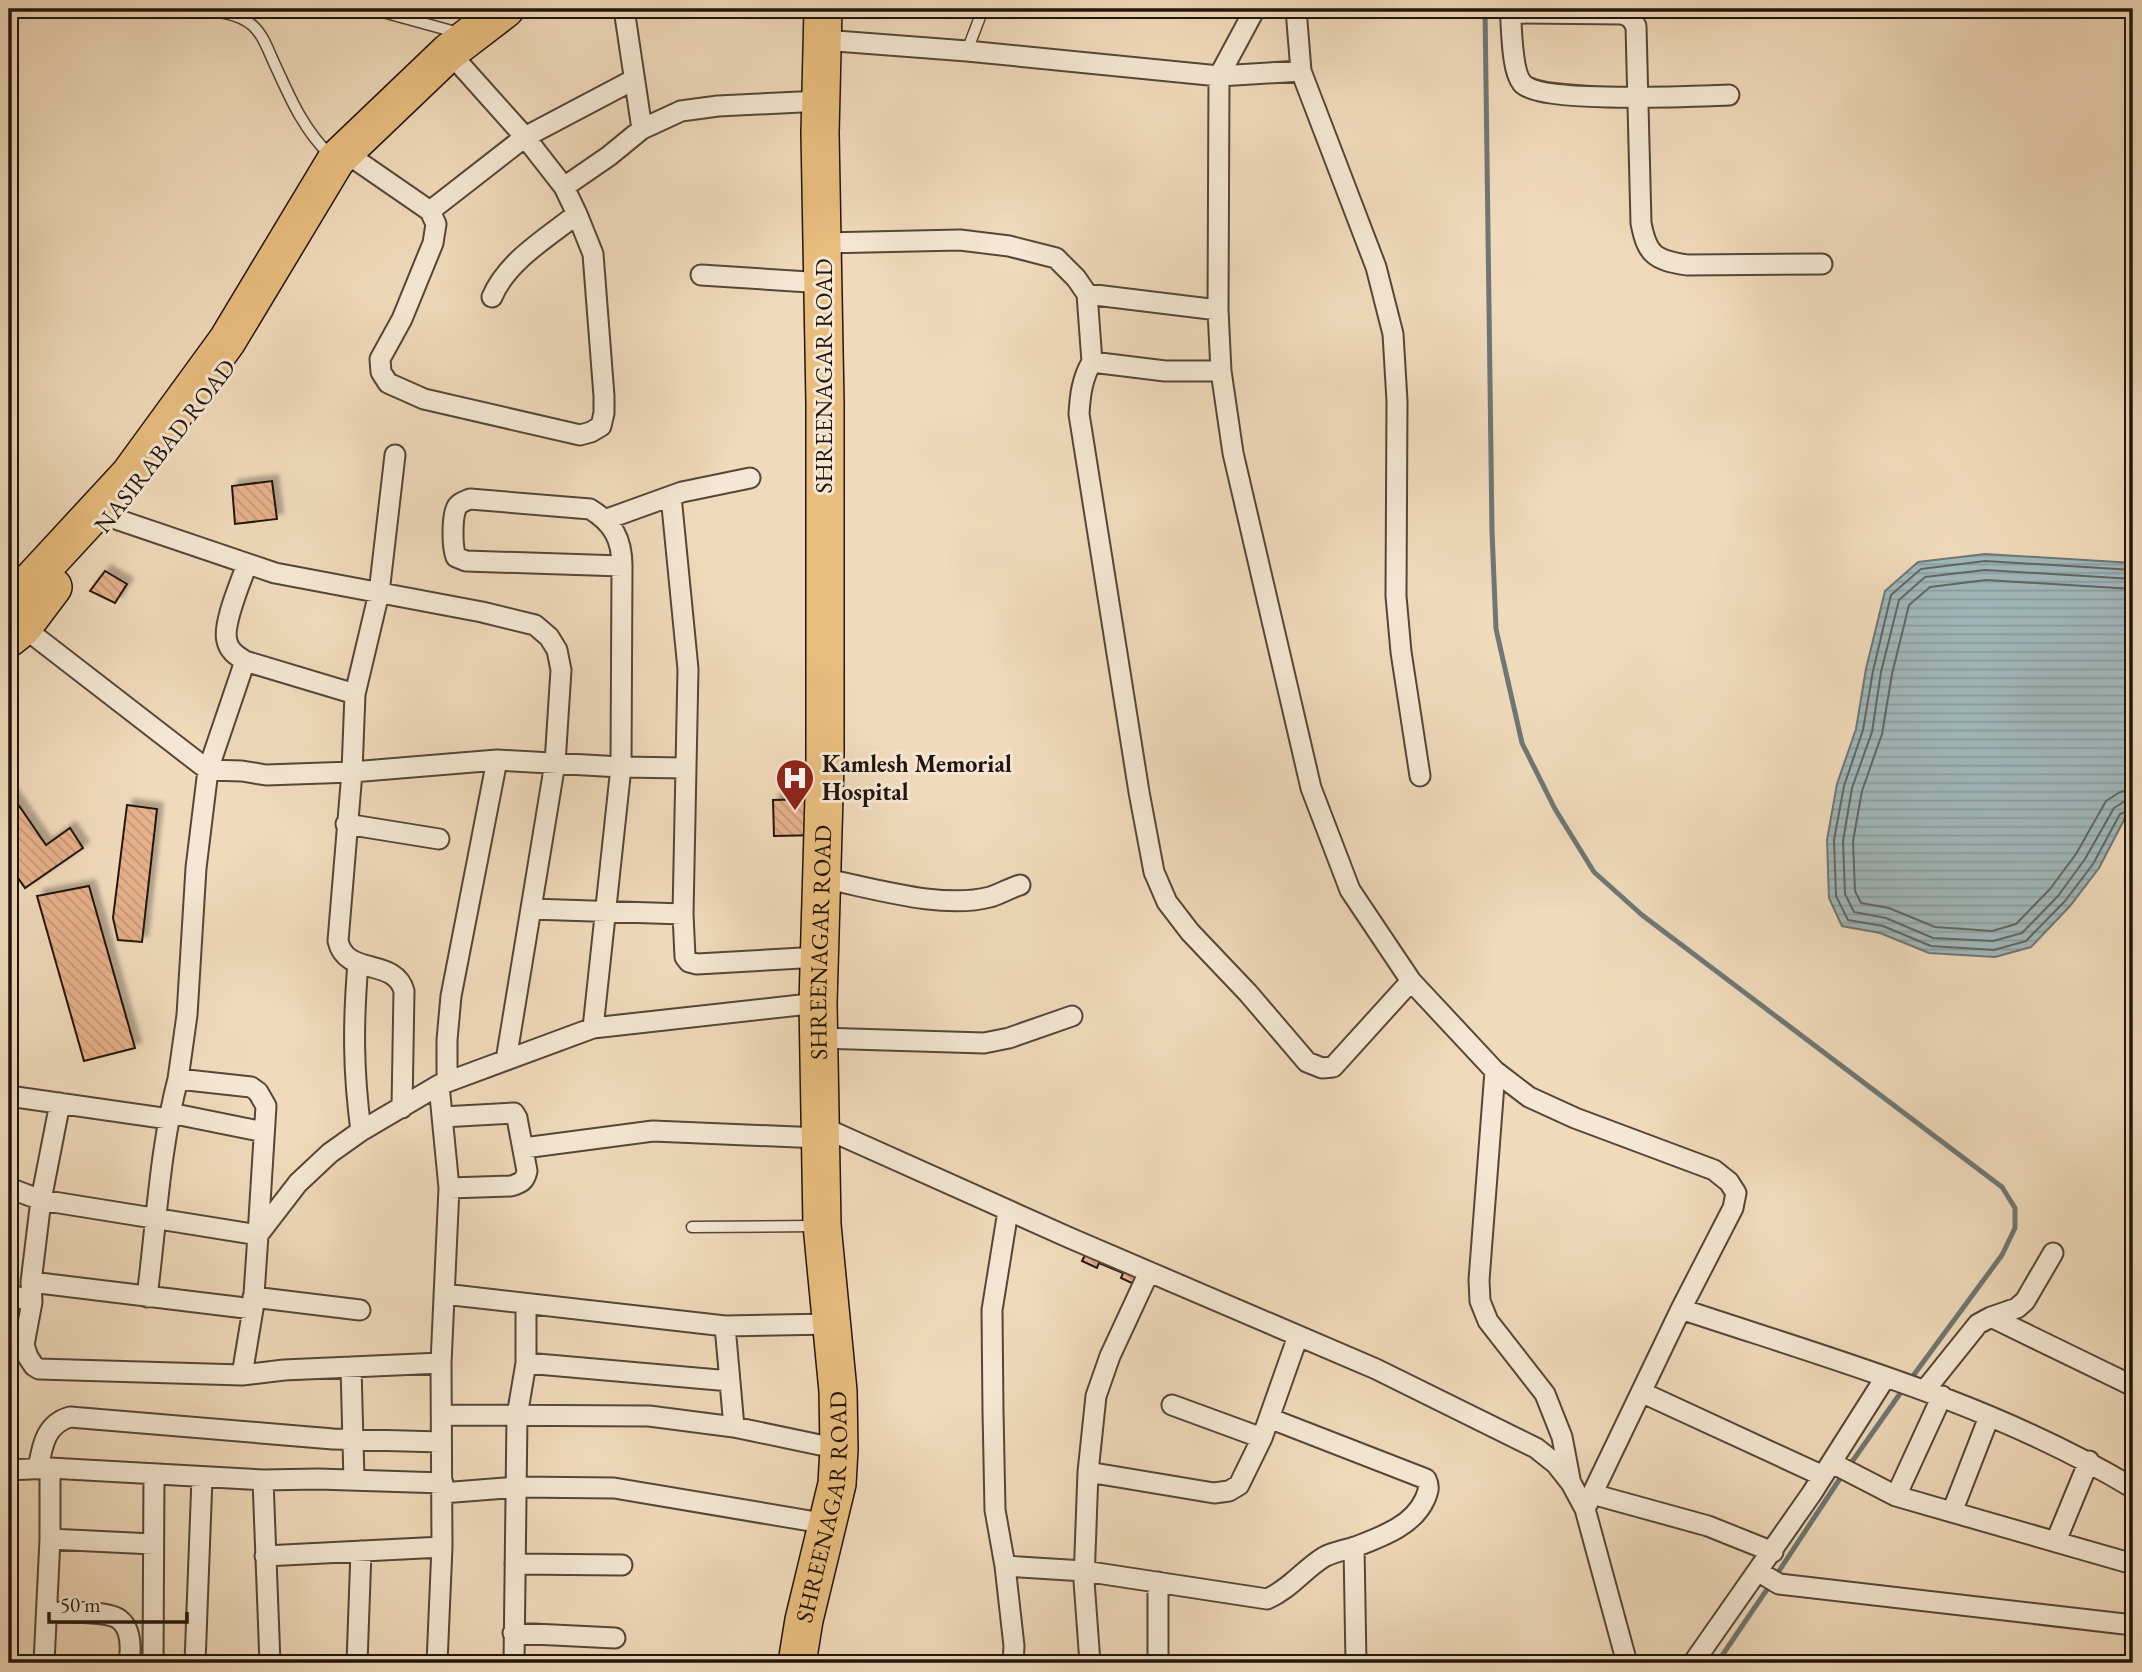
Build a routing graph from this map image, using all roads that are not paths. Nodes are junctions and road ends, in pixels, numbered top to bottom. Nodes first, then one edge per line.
1 (189, 9) edge
2 (505, 9) edge
3 (624, 9) edge
4 (983, 9) edge
5 (1255, 9) edge
6 (1296, 9) edge
7 (376, 10) edge
8 (1511, 11) edge
9 (823, 24) edge
10 (459, 44) junction
11 (967, 51) junction
12 (1301, 71) junction
13 (1219, 76) junction
14 (633, 80) junction
15 (1729, 95) dead end
16 (1638, 97) junction
17 (821, 117) junction
18 (642, 129) junction
19 (525, 137) junction
20 (343, 148) junction
21 (564, 187) junction
22 (430, 211) junction
23 (577, 214) junction
24 (823, 243) junction
25 (1822, 264) dead end
26 (701, 275) dead end
27 (824, 284) junction
28 (1087, 294) junction
29 (492, 297) dead end
30 (1218, 310) junction
31 (1092, 362) junction
32 (1221, 371) junction
33 (395, 455) dead end
34 (750, 478) dead end
35 (671, 496) junction
36 (110, 517) junction
37 (607, 519) junction
38 (247, 564) junction
39 (622, 566) junction
40 (379, 593) junction
41 (13, 623) edge
42 (246, 661) junction
43 (355, 694) junction
44 (497, 760) junction
45 (555, 763) junction
46 (621, 767) junction
47 (685, 768) junction
48 (208, 770) junction
49 (352, 772) junction
50 (1420, 776) dead end
51 (346, 824) junction
52 (439, 839) dead end
53 (821, 878) junction
54 (1020, 884) dead end
55 (531, 909) junction
56 (605, 913) junction
57 (683, 914) junction
58 (818, 957) junction
59 (358, 963) junction
60 (1410, 981) junction
61 (1072, 1016) dead end
62 (819, 1021) junction
63 (593, 1028) junction
64 (506, 1060) junction
65 (1495, 1071) junction
66 (178, 1079) junction
67 (443, 1084) junction
68 (9, 1096) edge
69 (60, 1103) junction
70 (402, 1108) junction
71 (169, 1116) junction
72 (442, 1117) junction
73 (361, 1131) junction
74 (264, 1132) junction
75 (820, 1132) junction
76 (524, 1148) junction
77 (9, 1188) edge
78 (449, 1188) junction
79 (41, 1200) junction
80 (1008, 1211) junction
81 (157, 1219) junction
82 (822, 1225) junction
83 (692, 1227) dead end
84 (258, 1235) junction
85 (2053, 1253) dead end
86 (1149, 1272) junction
87 (31, 1282) junction
88 (9, 1294) edge
89 (444, 1294) junction
90 (147, 1297) junction
91 (32, 1302) junction
92 (253, 1303) junction
93 (526, 1304) junction
94 (1681, 1309) junction
95 (360, 1310) dead end
96 (1991, 1317) junction
97 (832, 1324) junction
98 (725, 1326) junction
99 (1298, 1336) junction
100 (441, 1363) junction
101 (526, 1363) junction
102 (351, 1367) junction
103 (242, 1375) junction
104 (1891, 1380) junction
105 (730, 1381) junction
106 (2133, 1386) edge
107 (1927, 1391) junction
108 (1641, 1392) junction
109 (1172, 1405) dead end
110 (442, 1415) junction
111 (517, 1416) junction
112 (1989, 1417) junction
113 (1269, 1418) junction
114 (734, 1427) junction
115 (1262, 1438) junction
116 (354, 1439) junction
117 (441, 1442) junction
118 (839, 1449) junction
119 (2089, 1461) junction
120 (44, 1469) junction
121 (9, 1470) edge
122 (1827, 1470) junction
123 (1088, 1472) junction
124 (154, 1475) junction
125 (202, 1478) junction
126 (263, 1480) junction
127 (354, 1480) junction
128 (1571, 1483) junction
129 (518, 1487) junction
130 (442, 1488) junction
131 (2133, 1488) edge
132 (1896, 1496) junction
133 (1588, 1502) junction
134 (1952, 1512) junction
135 (828, 1524) junction
136 (50, 1539) junction
137 (2056, 1541) junction
138 (153, 1544) junction
139 (442, 1547) junction
140 (1354, 1547) junction
141 (361, 1550) junction
142 (1773, 1552) junction
143 (265, 1556) junction
144 (514, 1564) junction
145 (2133, 1564) edge
146 (622, 1565) dead end
147 (1005, 1566) junction
148 (1084, 1571) junction
149 (1767, 1577) junction
150 (1158, 1582) junction
151 (47, 1612) junction
152 (2133, 1625) edge
153 (513, 1633) junction
154 (615, 1637) dead end
155 (44, 1663) edge
156 (129, 1663) edge
157 (153, 1663) edge
158 (195, 1663) edge
159 (270, 1663) edge
160 (357, 1663) edge
161 (437, 1663) edge
162 (514, 1663) edge
163 (797, 1663) edge
164 (1013, 1663) edge
165 (1090, 1663) edge
166 (1158, 1663) edge
167 (1356, 1663) edge
168 (1627, 1663) edge
169 (1693, 1663) edge

1 - 20 lane
2 - 10 highway, NASIRABAD ROAD
3 - 14 street
4 - 11 lane
5 - 13 street
6 - 12 street
7 - 10 lane
8 - 16 street
8 - 16 street
9 - 11 street
9 - 17 highway, SHREENAGAR ROAD
10 - 19 street
10 - 20 highway, NASIRABAD ROAD
11 - 13 street
12 - 13 street
12 - 50 street
13 - 30 street
14 - 18 street
14 - 19 street
15 - 16 street
16 - 25 street
17 - 18 street
17 - 24 highway, SHREENAGAR ROAD
18 - 21 street
19 - 21 street
19 - 22 street
20 - 22 street
20 - 36 highway, NASIRABAD ROAD
20 - 41 highway, NASIRABAD ROAD
21 - 23 street
22 - 23 street
23 - 29 street
24 - 27 highway, SHREENAGAR ROAD
24 - 28 street
26 - 27 street
27 - 53 highway, SHREENAGAR ROAD
28 - 30 street
28 - 31 street
30 - 32 street
31 - 32 street
31 - 60 street
32 - 60 street
33 - 40 street
34 - 35 street
35 - 37 street
35 - 47 street
36 - 38 street
36 - 41 highway, NASIRABAD ROAD
37 - 39 street
37 - 39 street
38 - 40 street
38 - 42 street
39 - 46 street
40 - 43 street
40 - 45 street
41 - 48 street
42 - 43 street
42 - 48 street
43 - 49 street
44 - 45 street
44 - 49 street
44 - 67 street
45 - 46 street
45 - 55 street
46 - 47 street
46 - 56 street
47 - 57 street
48 - 49 street
48 - 66 street
49 - 51 street
51 - 52 street
51 - 59 street
53 - 54 street
53 - 58 highway, SHREENAGAR ROAD
55 - 56 street
55 - 64 street
56 - 57 street
56 - 63 street
57 - 58 street
58 - 62 highway, SHREENAGAR ROAD
59 - 70 street
59 - 73 street
60 - 65 street
61 - 62 street
62 - 63 street
62 - 75 highway, SHREENAGAR ROAD
63 - 64 street
64 - 67 street
65 - 94 street
65 - 128 street
66 - 71 street
66 - 74 street
67 - 70 street
67 - 72 street
68 - 69 street
69 - 71 street
69 - 79 street
70 - 73 street
71 - 74 street
71 - 81 street
72 - 76 street
72 - 78 street
73 - 84 street
74 - 84 street
75 - 76 street
75 - 80 street
75 - 82 highway, SHREENAGAR ROAD
76 - 78 street
77 - 79 street
78 - 89 street
79 - 81 street
79 - 87 street
80 - 86 street
80 - 147 street
81 - 84 street
81 - 90 street
82 - 83 lane
82 - 97 highway, SHREENAGAR ROAD
84 - 92 street
85 - 96 street
86 - 99 street
86 - 123 street
87 - 90 street
87 - 91 street
88 - 91 street
89 - 93 street
89 - 100 street
90 - 92 street
91 - 103 street
92 - 95 street
92 - 103 street
93 - 98 street
93 - 101 street
94 - 104 street
94 - 108 street
96 - 106 street
96 - 107 street
97 - 98 street
97 - 118 highway, SHREENAGAR ROAD
98 - 105 street
99 - 113 street
99 - 128 street
100 - 102 street
100 - 110 street
101 - 105 street
101 - 111 street
102 - 103 street
102 - 116 street
104 - 107 street
104 - 122 street
105 - 114 street
107 - 112 street
107 - 132 street
108 - 122 street
108 - 133 street
109 - 115 street
110 - 111 street
110 - 117 street
111 - 114 street
111 - 129 street
112 - 119 street
112 - 134 street
113 - 115 street
113 - 140 street
114 - 118 street
115 - 123 street
116 - 117 street
116 - 120 street
116 - 127 street
117 - 130 street
118 - 135 highway, SHREENAGAR ROAD
119 - 131 street
119 - 137 street
120 - 121 street
120 - 124 street
120 - 136 street
122 - 132 street
122 - 142 street
123 - 148 street
124 - 125 street
124 - 138 street
125 - 126 street
125 - 158 street
126 - 127 street
126 - 143 street
127 - 130 street
128 - 133 street
129 - 130 street
129 - 135 street
129 - 144 street
130 - 139 street
132 - 134 street
133 - 142 street
133 - 168 street
134 - 137 street
135 - 163 highway, SHREENAGAR ROAD
136 - 138 street
136 - 151 street
137 - 145 street
138 - 157 street
139 - 141 street
139 - 161 street
140 - 150 street
140 - 167 street
141 - 143 street
141 - 160 street
142 - 149 street
143 - 159 street
144 - 146 street
144 - 153 street
147 - 148 street
147 - 164 street
148 - 150 street
148 - 165 street
149 - 152 street
149 - 169 street
150 - 166 street
151 - 155 street
151 - 156 street
153 - 154 street
153 - 162 street

